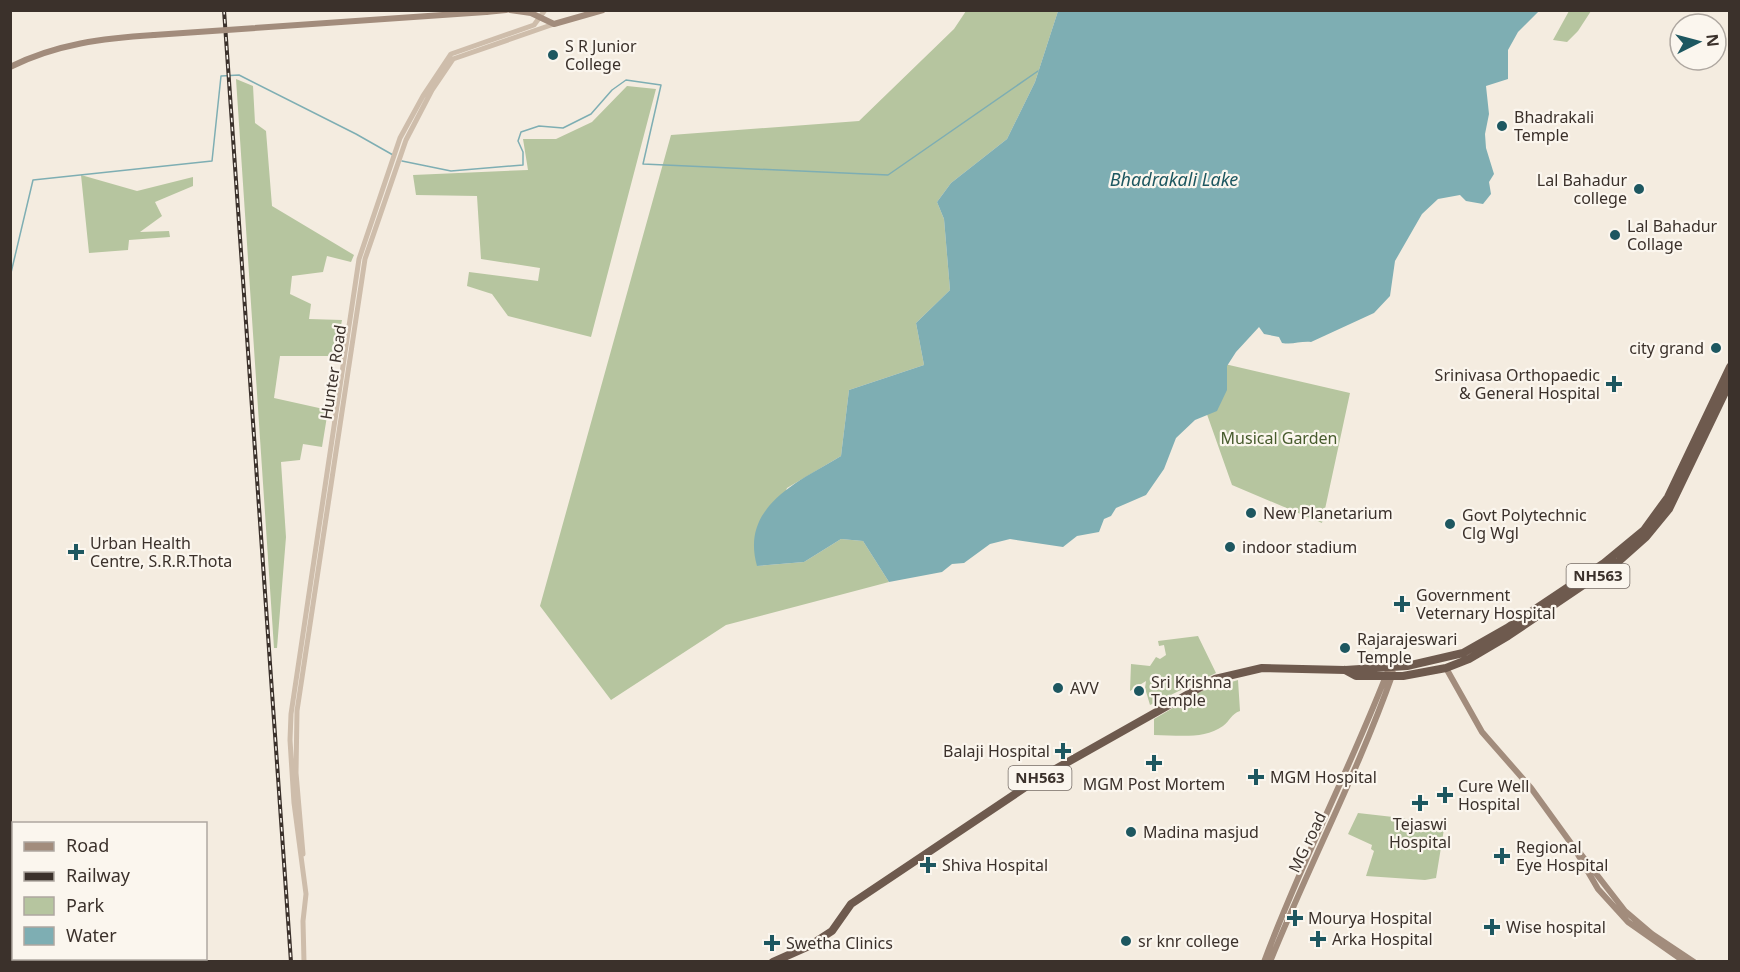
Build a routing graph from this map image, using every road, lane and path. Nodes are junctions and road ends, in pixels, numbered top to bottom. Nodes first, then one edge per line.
1 (508, 10) edge
2 (603, 10) edge
3 (580, 13) edge
4 (543, 14) edge
5 (554, 24) junction
6 (10, 67) edge
7 (403, 139) junction
8 (1730, 367) edge
9 (1730, 382) edge
10 (1592, 575) junction
11 (1392, 667) junction
12 (1446, 668) junction
13 (1345, 670) junction
14 (1389, 677) junction
15 (1573, 846) junction
16 (304, 962) edge
17 (773, 962) edge
18 (1264, 962) edge
19 (1270, 962) edge
20 (1685, 962) edge
21 (1694, 962) edge

1 - 4 main road
1 - 6 main road, bridge
2 - 3 main road, Hunter Road
3 - 5 main road, Hunter Road
4 - 5 main road
4 - 7 street, Hunter Road
5 - 7 street, Hunter Road
7 - 16 street, Hunter Road
8 - 10 highway, NH563
9 - 10 highway, NH563
10 - 11 highway, NH563
10 - 12 highway, NH563
11 - 13 highway, NH563
11 - 14 main road, MG road
12 - 14 highway, NH563
12 - 15 main road
13 - 14 highway, NH563
13 - 17 highway, NH563
14 - 18 main road, MG road
14 - 19 main road, MG road
15 - 20 main road
15 - 21 main road

